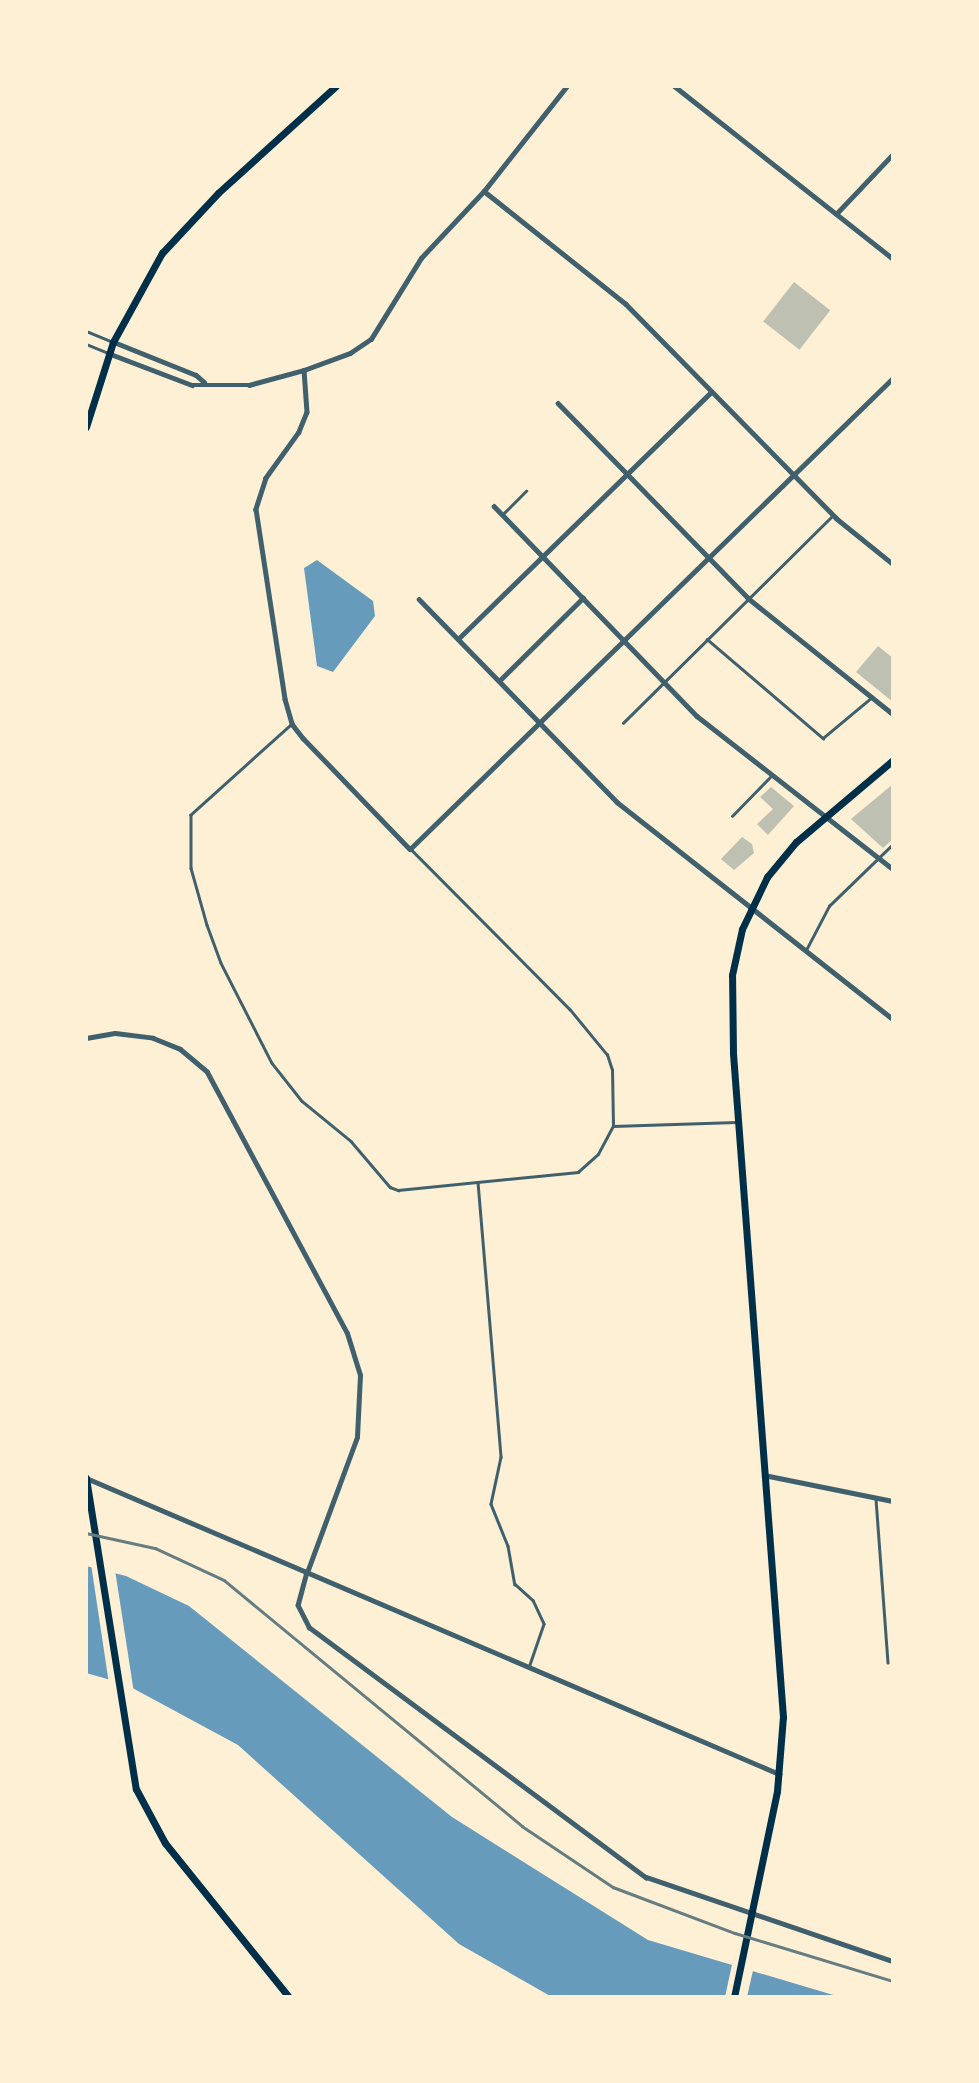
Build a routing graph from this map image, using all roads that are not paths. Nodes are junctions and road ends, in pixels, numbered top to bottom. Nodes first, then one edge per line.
1 (336, 86) edge
2 (567, 86) edge
3 (674, 86) edge
4 (893, 154) edge
5 (484, 191) junction
6 (836, 214) junction
7 (893, 259) edge
8 (86, 331) edge
9 (113, 342) junction
10 (86, 344) edge
11 (108, 353) junction
12 (304, 370) junction
13 (893, 378) edge
14 (204, 382) junction
15 (711, 392) junction
16 (558, 403) dead end
17 (86, 426) edge
18 (627, 474) junction
19 (793, 475) junction
20 (526, 491) dead end
21 (494, 506) dead end
22 (502, 515) junction
23 (833, 515) junction
24 (543, 556) junction
25 (708, 558) junction
26 (893, 564) edge
27 (583, 598) junction
28 (748, 598) junction
29 (419, 599) dead end
30 (458, 639) junction
31 (707, 639) junction
32 (624, 640) junction
33 (499, 681) junction
34 (665, 682) junction
35 (872, 697) junction
36 (893, 714) edge
37 (540, 723) junction
38 (623, 723) dead end
39 (292, 724) junction
40 (893, 760) edge
41 (772, 775) junction
42 (732, 816) dead end
43 (827, 816) junction
44 (893, 844) edge
45 (410, 849) junction
46 (879, 857) junction
47 (893, 869) edge
48 (751, 906) junction
49 (806, 950) junction
50 (893, 1019) edge
51 (86, 1038) edge
52 (738, 1122) junction
53 (613, 1126) junction
54 (478, 1182) junction
55 (764, 1475) junction
56 (86, 1478) edge
57 (876, 1497) junction
58 (893, 1501) edge
59 (307, 1572) junction
60 (888, 1663) dead end
61 (528, 1668) junction
62 (779, 1774) junction
63 (893, 1961) edge
64 (289, 1997) edge
65 (734, 1997) edge

1 - 9 main road
2 - 5 street
3 - 6 street
4 - 6 street
5 - 12 street
5 - 15 street
6 - 7 street
8 - 9 lane
9 - 11 main road
9 - 14 street
10 - 11 lane
11 - 14 street
11 - 17 main road
12 - 14 street
12 - 39 street
13 - 19 street
15 - 18 street
15 - 19 street
16 - 18 street
18 - 24 street
18 - 25 street
19 - 23 street
19 - 25 street
20 - 22 lane
21 - 22 street
22 - 24 street
23 - 26 street
23 - 28 lane
24 - 27 street
24 - 30 street
25 - 28 street
25 - 32 street
27 - 32 street
27 - 33 street
28 - 31 lane
28 - 35 street
29 - 30 street
30 - 33 street
31 - 34 lane
31 - 35 lane
32 - 34 street
32 - 37 street
33 - 37 street
34 - 38 lane
34 - 41 street
35 - 36 street
37 - 45 street
37 - 48 street
39 - 45 street
39 - 54 lane
40 - 43 main road
41 - 42 lane
41 - 43 street
43 - 46 street
43 - 48 main road
44 - 46 lane
45 - 53 lane
46 - 47 street
46 - 49 lane
48 - 49 street
48 - 52 main road
49 - 50 street
51 - 59 street
52 - 53 lane
52 - 55 main road
53 - 54 lane
54 - 61 lane
55 - 57 street
55 - 62 main road
56 - 59 street
56 - 64 main road
57 - 58 street
57 - 60 lane
59 - 61 street
59 - 63 street
61 - 62 street
62 - 65 main road

